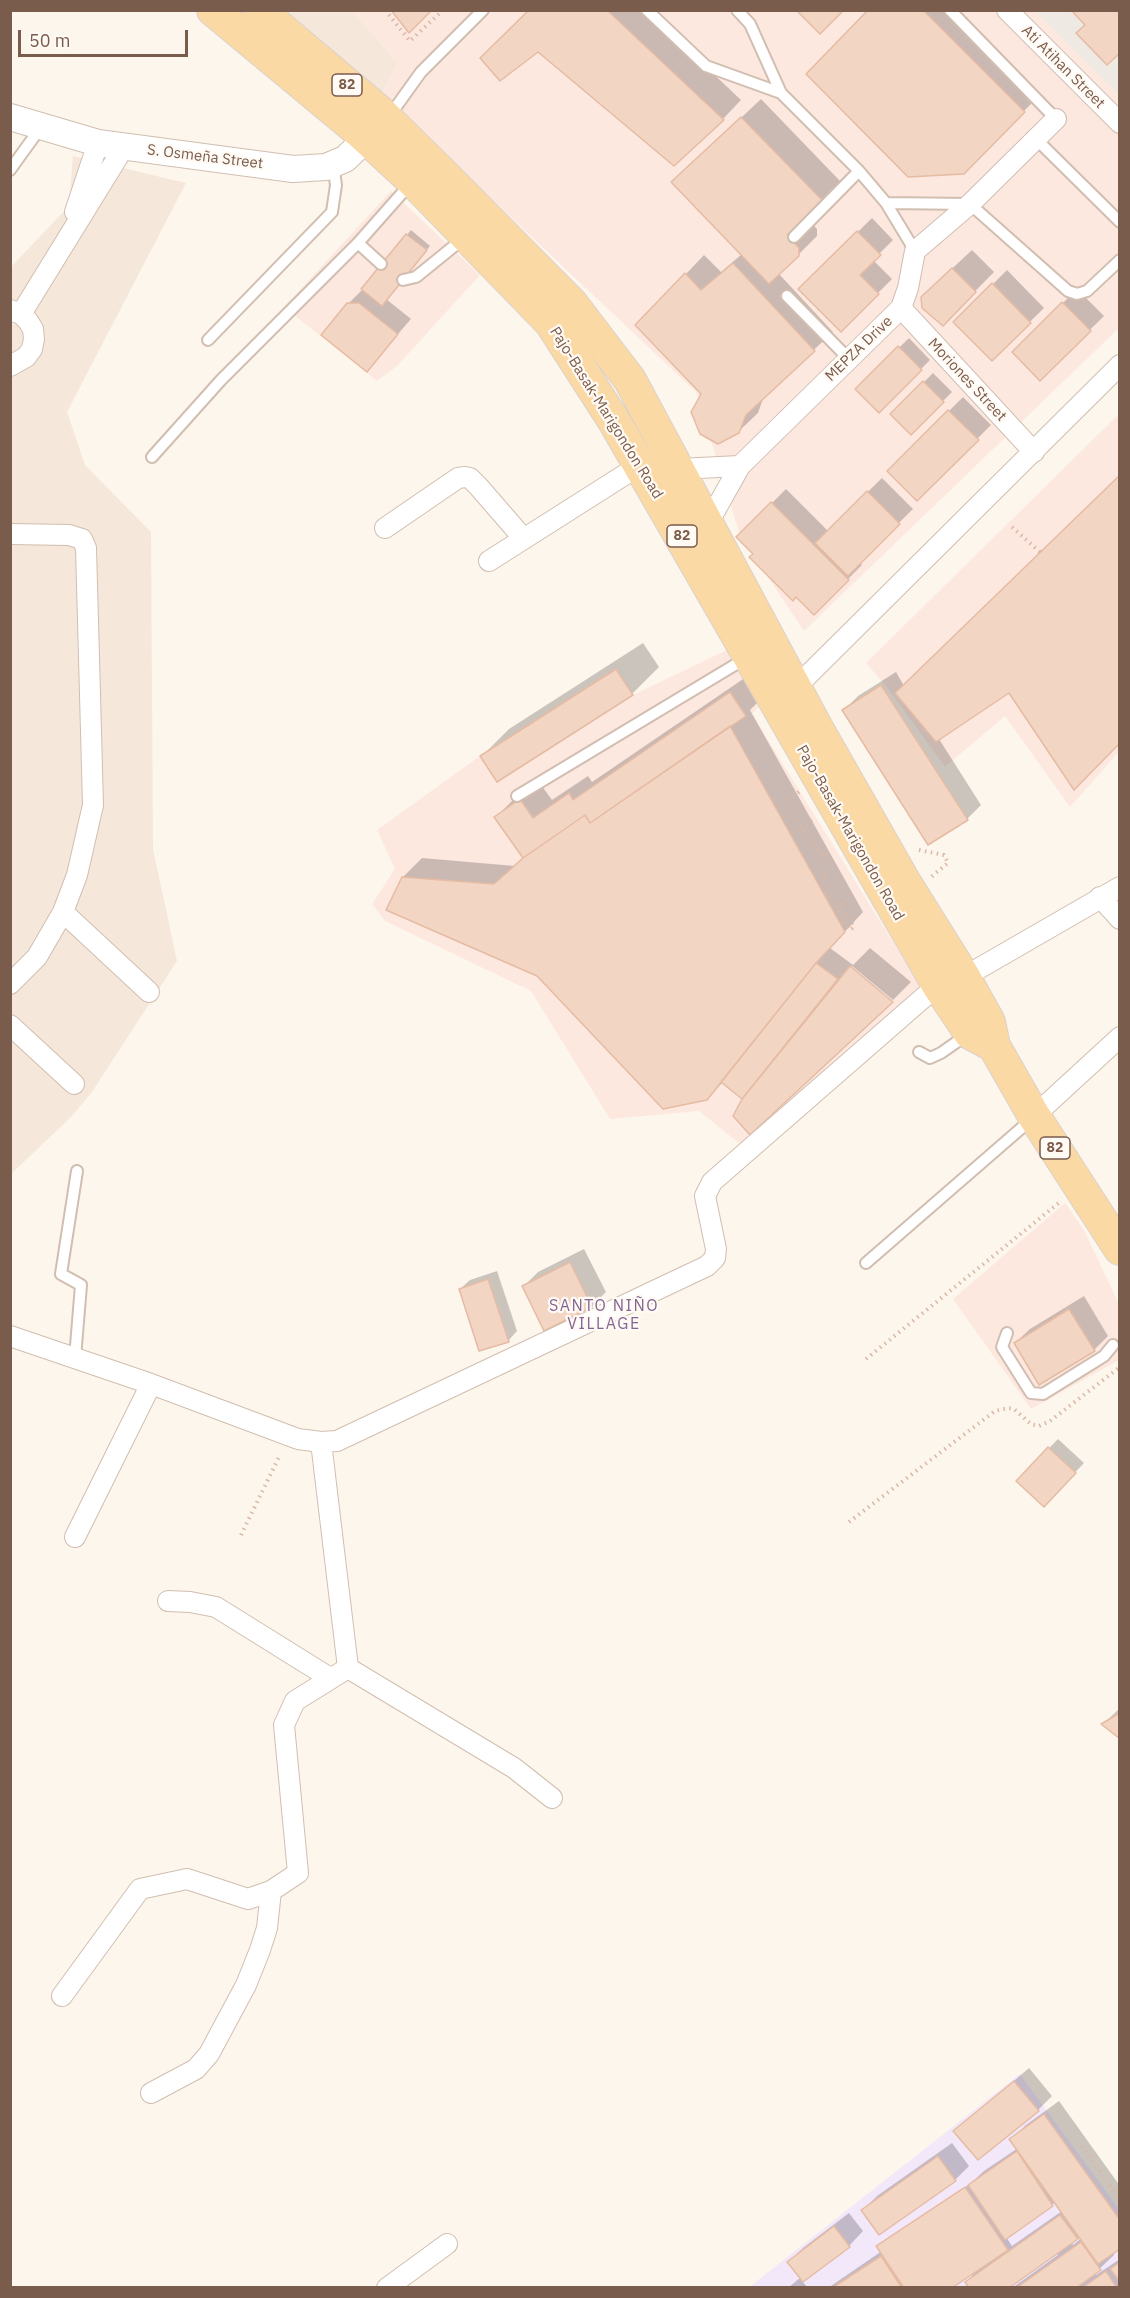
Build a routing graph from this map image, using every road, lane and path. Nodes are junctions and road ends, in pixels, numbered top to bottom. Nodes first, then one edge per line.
1 (213, 10) edge
2 (260, 10) edge
3 (385, 10) edge
4 (443, 10) edge
5 (483, 10) edge
6 (647, 10) edge
7 (737, 10) edge
8 (950, 10) edge
9 (1007, 10) edge
10 (781, 93) junction
11 (10, 117) edge
12 (1056, 119) joint
13 (1119, 122) edge
14 (41, 127) junction
15 (377, 129) junction
16 (1036, 140) junction
17 (98, 143) junction
18 (124, 147) junction
19 (333, 164) junction
20 (10, 170) edge
21 (859, 171) junction
22 (422, 172) junction
23 (886, 203) junction
24 (970, 204) junction
25 (1119, 222) edge
26 (467, 236) junction
27 (794, 237) dead end
28 (358, 243) junction
29 (64, 246) junction
30 (915, 251) junction
31 (1119, 260) edge
32 (381, 264) dead end
33 (403, 280) dead end
34 (787, 296) dead end
35 (901, 308) junction
36 (16, 312) edge
37 (208, 340) dead end
38 (848, 358) junction
39 (1119, 365) edge
40 (10, 366) edge
41 (1034, 452) junction
42 (152, 457) dead end
43 (640, 465) junction
44 (740, 466) junction
45 (678, 470) junction
46 (708, 522) junction
47 (1012, 527) dead end
48 (385, 528) dead end
49 (10, 534) edge
50 (524, 539) junction
51 (1040, 552) dead end
52 (489, 561) dead end
53 (750, 655) junction
54 (796, 687) junction
55 (517, 796) dead end
56 (919, 849) dead end
57 (821, 855) dead end
58 (930, 878) dead end
59 (1119, 886) edge
60 (850, 893) dead end
61 (1100, 897) junction
62 (63, 912) junction
63 (1119, 919) edge
64 (951, 981) junction
65 (10, 984) edge
66 (149, 992) dead end
67 (10, 1025) edge
68 (1119, 1037) edge
69 (982, 1040) junction
70 (919, 1052) dead end
71 (74, 1084) dead end
72 (1034, 1116) junction
73 (77, 1171) dead end
74 (1080, 1186) junction
75 (1119, 1249) edge
76 (866, 1263) dead end
77 (1007, 1333) dead end
78 (10, 1336) edge
79 (1113, 1345) dead end
80 (75, 1358) junction
81 (866, 1359) dead end
82 (1119, 1367) edge
83 (151, 1384) junction
84 (298, 1439) junction
85 (321, 1442) junction
86 (849, 1522) dead end
87 (241, 1535) dead end
88 (75, 1537) dead end
89 (168, 1601) dead end
90 (348, 1668) junction
91 (330, 1678) junction
92 (552, 1798) dead end
93 (271, 1891) junction
94 (62, 1996) dead end
95 (151, 2093) dead end
96 (1082, 2146) dead end
97 (1119, 2199) edge
98 (447, 2244) dead end
99 (387, 2288) edge

1 - 15 main road, Pajo-Basak-Marigondon Road / 82
2 - 15 main road, Pajo-Basak-Marigondon Road / 82
3 - 4 path
5 - 15 lane
6 - 10 lane
7 - 10 lane
8 - 12 lane
9 - 13 street, Ati Atihan Street
10 - 21 lane
11 - 14 street, S. Osmeña Street
12 - 16 street
14 - 17 street, S. Osmeña Street
14 - 20 lane
15 - 19 street, S. Osmeña Street
15 - 22 main road, Pajo-Basak-Marigondon Road / 82
16 - 24 street
16 - 25 lane
17 - 18 street, S. Osmeña Street
17 - 29 street
18 - 19 street, S. Osmeña Street
18 - 29 street
19 - 37 lane
21 - 23 lane
21 - 27 lane
22 - 26 main road, Pajo-Basak-Marigondon Road / 82
22 - 28 lane
22 - 45 main road, Pajo-Basak-Marigondon Road / 82
23 - 24 lane
23 - 30 lane
24 - 30 street
24 - 31 lane
26 - 33 lane
26 - 43 main road, Pajo-Basak-Marigondon Road / 82
28 - 32 lane
28 - 42 lane
29 - 36 street
30 - 35 street, MEPZA Drive
34 - 38 lane
35 - 38 street, MEPZA Drive
35 - 41 street, Moriones Street
36 - 40 street
38 - 44 street, MEPZA Drive
39 - 41 street
41 - 54 street
43 - 50 street
43 - 53 main road, Pajo-Basak-Marigondon Road / 82
44 - 45 street
44 - 46 street, MEPZA Drive
45 - 46 main road, Pajo-Basak-Marigondon Road / 82
46 - 54 main road, Pajo-Basak-Marigondon Road / 82
47 - 51 path
48 - 50 street
49 - 62 street
50 - 52 street
53 - 55 lane
53 - 64 main road, Pajo-Basak-Marigondon Road / 82
54 - 64 main road, Pajo-Basak-Marigondon Road / 82
56 - 58 path
57 - 60 path
59 - 61 street
61 - 63 street
61 - 64 street
62 - 65 street
62 - 66 street
64 - 69 main road, Pajo-Basak-Marigondon Road / 82
64 - 85 street
67 - 71 street
68 - 72 street
69 - 70 lane
69 - 72 main road, Pajo-Basak-Marigondon Road / 82
72 - 74 main road, Pajo-Basak-Marigondon Road / 82
72 - 76 lane
73 - 80 lane
74 - 75 main road, Pajo-Basak-Marigondon Road / 82
74 - 81 path
77 - 79 lane
78 - 80 street
80 - 83 street
82 - 86 path
83 - 84 street
83 - 88 street
84 - 85 street
84 - 87 path
85 - 90 street
89 - 91 street
90 - 91 street
90 - 92 street
91 - 93 street
93 - 94 street
93 - 95 street
96 - 97 path
98 - 99 street

